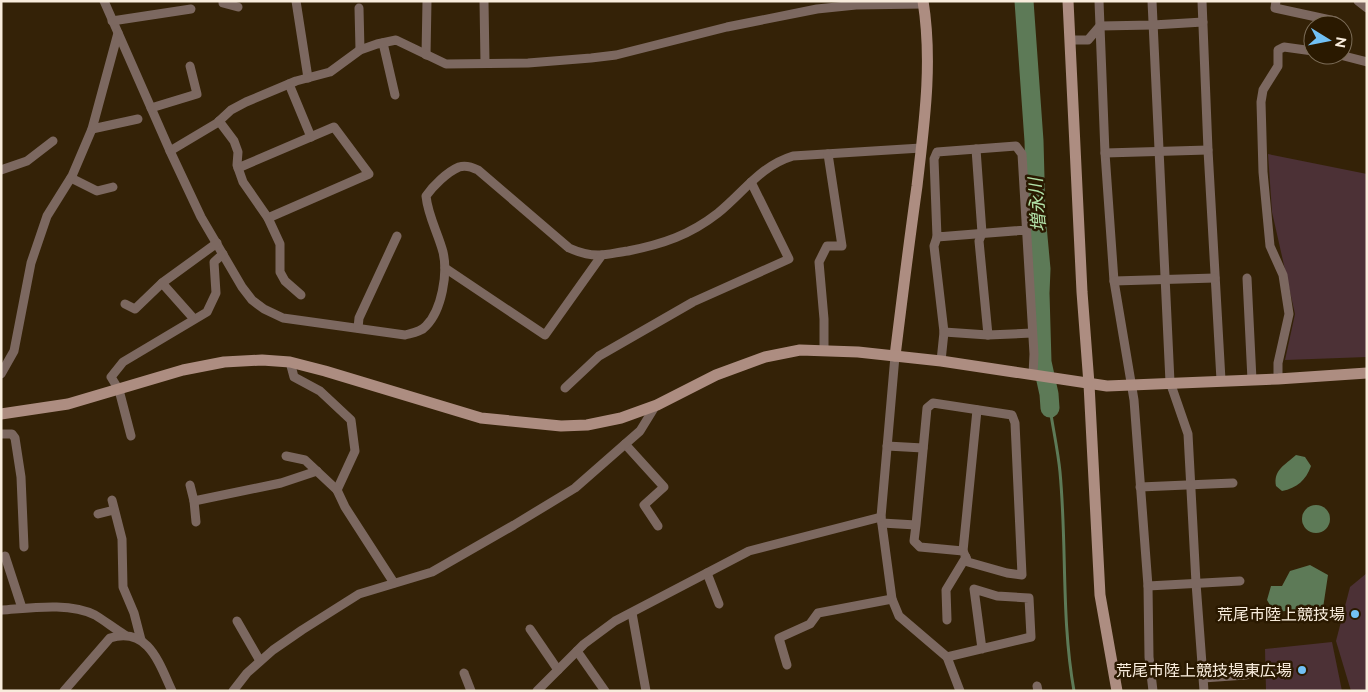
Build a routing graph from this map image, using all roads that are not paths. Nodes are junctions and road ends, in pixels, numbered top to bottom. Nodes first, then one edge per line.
1 (104, 1) edge
2 (223, 1) edge
3 (296, 1) edge
4 (427, 1) edge
5 (484, 1) edge
6 (1068, 1) edge
7 (1099, 1) edge
8 (1152, 1) edge
9 (1202, 1) edge
10 (1276, 1) edge
11 (1358, 1) edge
12 (924, 2) edge
13 (238, 7) dead end
14 (359, 8) dead end
15 (1367, 8) edge
16 (191, 10) dead end
17 (1307, 15) edge
18 (112, 21) junction
19 (1203, 22) junction
20 (1153, 25) junction
21 (1100, 26) junction
22 (118, 33) junction
23 (1070, 40) junction
24 (383, 43) junction
25 (360, 50) junction
26 (1303, 50) edge
27 (426, 54) junction
28 (1353, 58) edge
29 (1367, 62) edge
30 (485, 63) junction
31 (190, 66) dead end
32 (308, 78) junction
33 (289, 84) junction
34 (395, 95) dead end
35 (151, 108) junction
36 (138, 119) dead end
37 (219, 121) junction
38 (92, 129) junction
39 (311, 137) junction
40 (53, 141) dead end
41 (921, 148) junction
42 (976, 149) junction
43 (1159, 150) junction
44 (1208, 150) junction
45 (170, 151) junction
46 (1105, 153) junction
47 (828, 154) junction
48 (238, 168) junction
49 (1, 170) edge
50 (71, 178) junction
51 (751, 182) junction
52 (113, 187) dead end
53 (268, 218) junction
54 (1026, 230) junction
55 (982, 234) junction
56 (396, 236) dead end
57 (937, 237) junction
58 (217, 243) junction
59 (224, 254) junction
60 (602, 255) junction
61 (445, 268) junction
62 (1164, 278) junction
63 (1215, 278) junction
64 (1247, 278) dead end
65 (1114, 281) junction
66 (162, 283) junction
67 (301, 295) dead end
68 (125, 304) dead end
69 (194, 319) junction
70 (358, 328) junction
71 (944, 332) junction
72 (1032, 332) junction
73 (988, 335) junction
74 (824, 350) junction
75 (895, 356) junction
76 (942, 361) junction
77 (290, 362) junction
78 (1367, 373) edge
79 (1, 374) edge
80 (1034, 375) junction
81 (1278, 379) junction
82 (1221, 380) junction
83 (1252, 380) junction
84 (1170, 382) junction
85 (1090, 384) junction
86 (1130, 384) junction
87 (565, 388) dead end
88 (119, 390) junction
89 (657, 404) junction
90 (978, 410) junction
91 (1, 414) edge
92 (1, 434) edge
93 (131, 436) dead end
94 (625, 444) junction
95 (887, 446) junction
96 (923, 448) junction
97 (286, 456) dead end
98 (317, 471) junction
99 (1233, 483) dead end
100 (190, 485) dead end
101 (1190, 485) junction
102 (1140, 487) junction
103 (337, 490) junction
104 (112, 500) dead end
105 (194, 501) junction
106 (114, 510) junction
107 (98, 514) dead end
108 (881, 520) junction
109 (196, 522) dead end
110 (916, 525) junction
111 (658, 526) dead end
112 (24, 547) dead end
113 (964, 554) junction
114 (5, 556) dead end
115 (707, 573) junction
116 (1240, 581) dead end
117 (394, 583) junction
118 (1196, 584) junction
119 (1148, 586) junction
120 (892, 599) junction
121 (719, 604) dead end
122 (22, 608) junction
123 (2, 610) edge
124 (632, 612) junction
125 (947, 620) dead end
126 (236, 621) dead end
127 (530, 629) dead end
128 (125, 635) junction
129 (141, 640) junction
130 (982, 649) junction
131 (577, 651) junction
132 (947, 657) junction
133 (260, 661) junction
134 (787, 665) dead end
135 (558, 670) junction
136 (464, 673) dead end
137 (1246, 675) dead end
138 (1203, 678) junction
139 (64, 691) edge
140 (172, 691) edge
141 (233, 691) edge
142 (471, 691) edge
143 (537, 691) edge
144 (605, 691) edge
145 (646, 691) edge
146 (960, 691) edge
147 (1117, 691) edge
148 (1153, 691) edge
149 (1204, 691) edge

1 - 18 street
2 - 13 street
3 - 32 street
4 - 27 street
5 - 30 street
6 - 23 street
7 - 21 street
8 - 20 street
9 - 19 street
10 - 17 street
11 - 15 street
12 - 30 street
12 - 41 street
14 - 25 street
16 - 18 street
18 - 22 street
19 - 20 street
19 - 44 street
20 - 21 street
20 - 43 street
21 - 23 street
21 - 46 street
22 - 35 street
22 - 38 street
23 - 85 street
24 - 25 street
24 - 27 street
24 - 34 street
25 - 32 street
26 - 81 street
27 - 30 street
28 - 29 street
31 - 35 street
32 - 33 street
33 - 37 street
33 - 39 street
35 - 45 street
36 - 38 street
37 - 45 street
37 - 48 street
38 - 50 street
39 - 48 street
39 - 53 street
40 - 49 street
41 - 47 street
41 - 75 street
42 - 54 street
42 - 55 street
42 - 57 street
43 - 44 street
43 - 46 street
43 - 62 street
44 - 63 street
45 - 58 street
46 - 65 street
47 - 51 street
47 - 74 street
48 - 53 street
50 - 52 street
50 - 79 street
51 - 60 street
51 - 87 street
53 - 67 street
54 - 55 street
54 - 72 street
55 - 57 street
55 - 73 street
56 - 70 street
57 - 71 street
58 - 59 street
58 - 66 street
59 - 69 street
59 - 70 street
60 - 61 street
60 - 61 street
61 - 70 street
62 - 63 street
62 - 65 street
62 - 84 street
63 - 82 street
64 - 83 street
65 - 86 street
66 - 68 street
66 - 69 street
69 - 88 street
71 - 73 street
71 - 76 street
72 - 73 street
72 - 80 street
74 - 75 street
74 - 89 street
75 - 76 street
75 - 95 street
76 - 80 street
77 - 88 street
77 - 89 street
77 - 103 street
78 - 81 street
80 - 85 street
81 - 83 street
82 - 83 street
82 - 84 street
84 - 86 street
84 - 101 street
85 - 86 street
85 - 147 street
86 - 102 street
88 - 91 street
88 - 93 street
89 - 94 street
90 - 96 street
90 - 113 street
90 - 113 street
92 - 112 street
94 - 111 street
94 - 117 street
95 - 96 street
95 - 108 street
96 - 110 street
97 - 98 street
98 - 103 street
98 - 105 street
99 - 101 street
100 - 105 street
101 - 102 street
101 - 118 street
102 - 119 street
103 - 117 street
104 - 106 street
105 - 109 street
106 - 107 street
106 - 129 street
108 - 110 street
108 - 115 street
108 - 120 street
110 - 113 street
113 - 125 street
114 - 122 street
115 - 121 street
115 - 124 street
116 - 118 street
117 - 133 street
118 - 119 street
118 - 138 street
119 - 148 street
120 - 132 street
120 - 134 street
122 - 123 street
122 - 128 street
124 - 131 street
124 - 145 street
126 - 133 street
127 - 135 street
128 - 129 street
128 - 139 street
129 - 140 street
130 - 130 street
130 - 132 street
131 - 135 street
131 - 144 street
132 - 146 street
133 - 141 street
135 - 143 street
136 - 142 street
137 - 138 street
138 - 149 street

